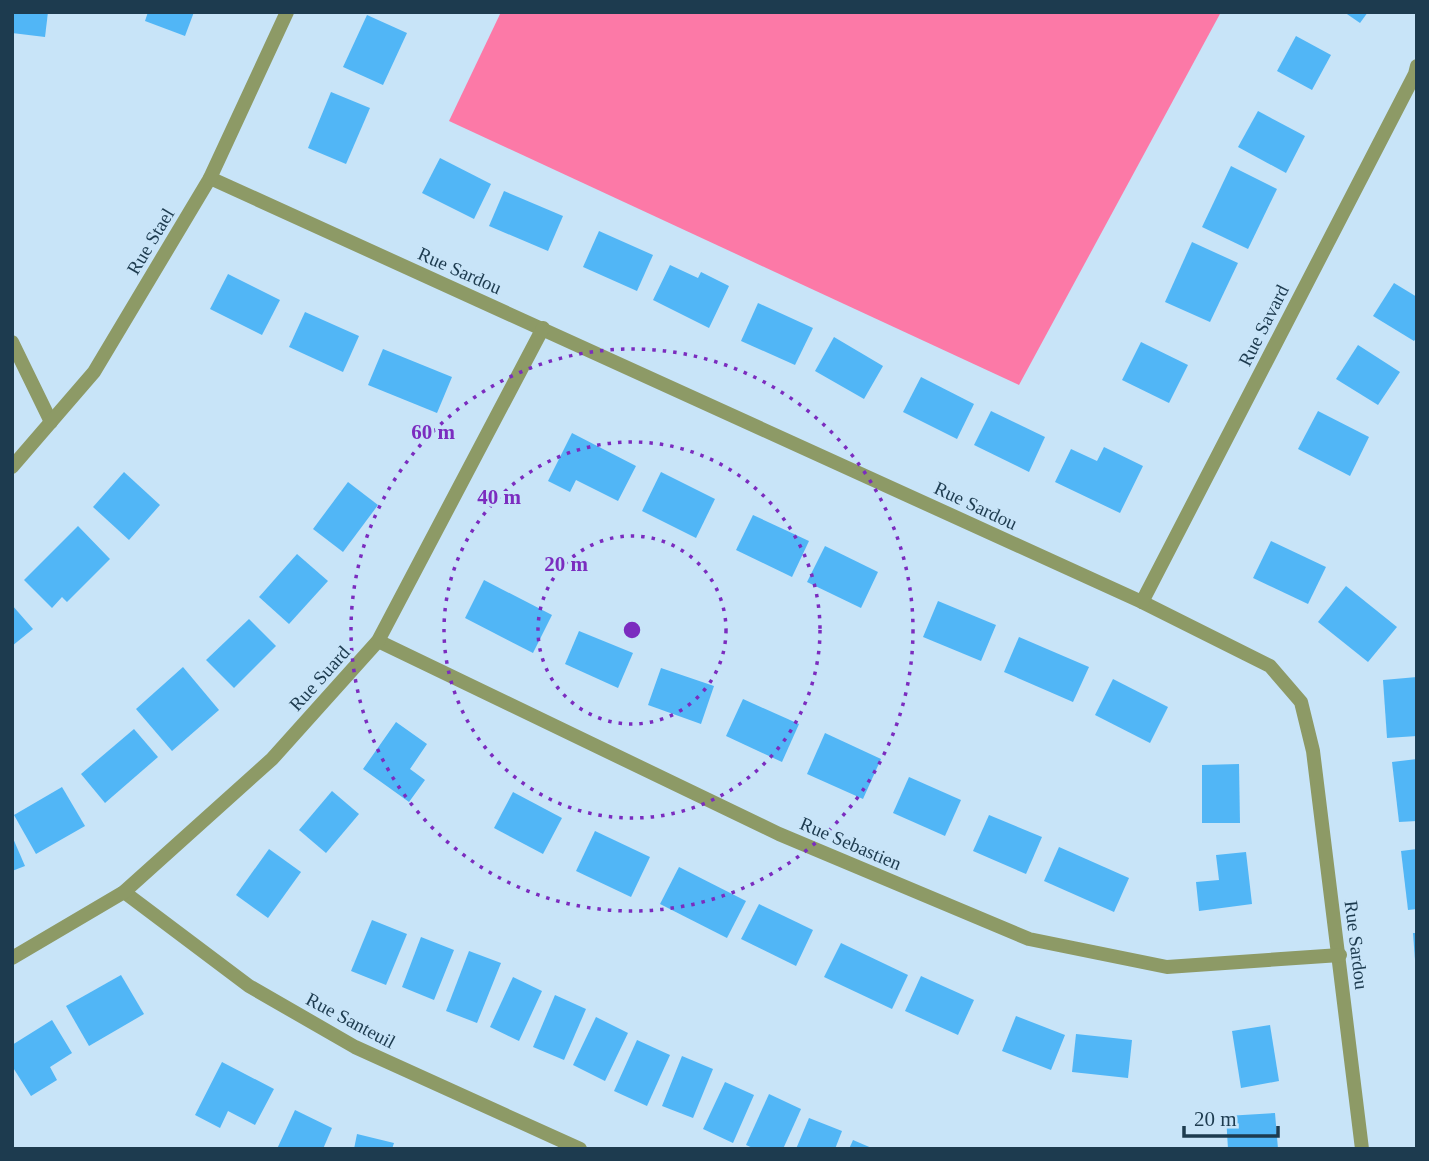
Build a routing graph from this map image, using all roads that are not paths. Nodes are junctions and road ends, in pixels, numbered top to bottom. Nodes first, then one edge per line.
1 (287, 12) edge
2 (1417, 66) edge
3 (210, 178) junction
4 (543, 328) junction
5 (12, 342) edge
6 (51, 422) junction
7 (12, 467) edge
8 (1142, 601) junction
9 (378, 641) junction
10 (124, 892) junction
11 (1340, 956) junction
12 (12, 958) edge
13 (580, 1149) edge
14 (1362, 1149) edge

1 - 3 street, Rue Stael
2 - 8 street, Rue Savard
3 - 4 street, Rue Sardou
3 - 6 street, Rue Stael
4 - 8 street, Rue Sardou
4 - 9 street, Rue Suard
5 - 6 street
6 - 7 street, Rue Stael
8 - 11 street, Rue Sardou
9 - 10 street, Rue Suard
9 - 11 street, Rue Sebastien
10 - 12 street, Rue Suard
10 - 13 street, Rue Santeuil
11 - 14 street, Rue Sardou

